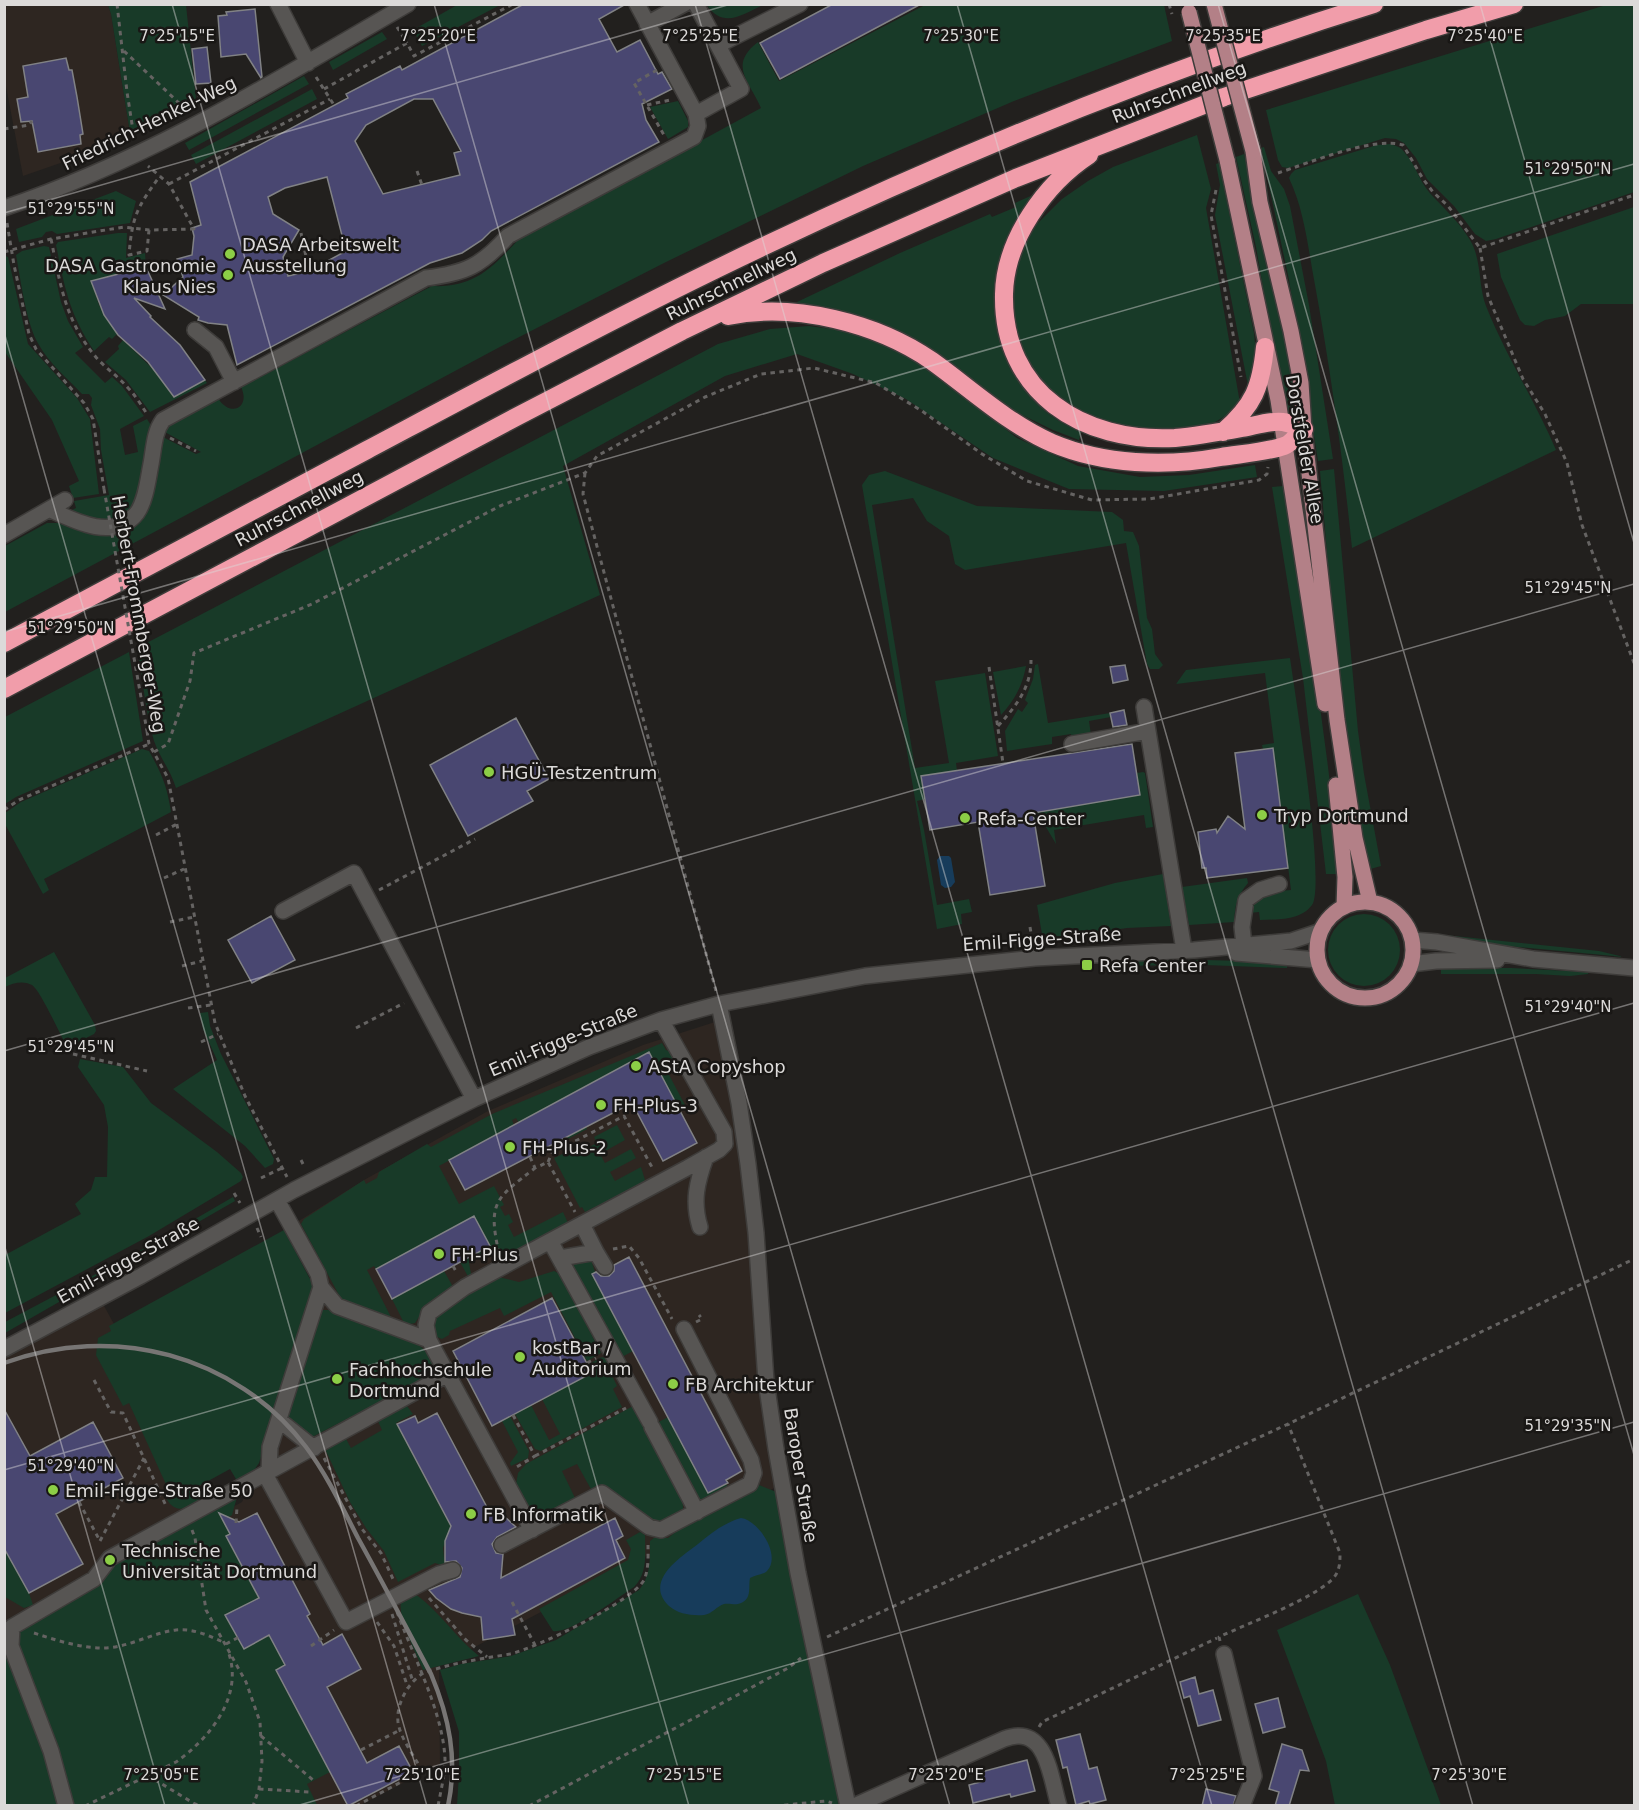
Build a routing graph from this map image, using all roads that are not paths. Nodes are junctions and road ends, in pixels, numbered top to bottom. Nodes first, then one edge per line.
1 (278, 4) edge
2 (408, 4) edge
3 (637, 4) edge
4 (684, 4) edge
5 (696, 4) edge
6 (800, 4) edge
7 (1215, 4) edge
8 (1329, 4) edge
9 (1374, 4) edge
10 (1514, 4) edge
11 (1188, 8) edge
12 (647, 24) junction
13 (1268, 39) junction
14 (718, 45) junction
15 (308, 63) junction
16 (696, 114) junction
17 (1122, 136) junction
18 (4, 208) edge
19 (195, 330) dead end
20 (682, 332) junction
21 (1265, 347) junction
22 (234, 382) junction
23 (1281, 422) junction
24 (1304, 429) junction
25 (1223, 432) junction
26 (1286, 446) junction
27 (65, 500) dead end
28 (51, 510) junction
29 (4, 535) edge
30 (4, 643) edge
31 (4, 688) edge
32 (1144, 707) dead end
33 (1153, 736) junction
34 (1072, 744) dead end
35 (1279, 884) dead end
36 (1370, 902) junction
37 (1344, 907) junction
38 (283, 911) dead end
39 (1321, 931) junction
40 (1412, 940) junction
41 (1244, 945) junction
42 (1189, 950) junction
43 (1533, 959) junction
44 (1318, 960) junction
45 (1411, 964) junction
46 (1635, 968) edge
47 (719, 1004) junction
48 (662, 1020) junction
49 (474, 1099) junction
50 (706, 1157) junction
51 (276, 1200) junction
52 (582, 1224) junction
53 (700, 1227) dead end
54 (550, 1241) junction
55 (596, 1252) junction
56 (560, 1258) junction
57 (605, 1267) dead end
58 (321, 1287) junction
59 (685, 1325) road end
60 (429, 1340) junction
61 (4, 1349) edge
62 (448, 1374) junction
63 (279, 1420) junction
64 (315, 1447) junction
65 (267, 1473) junction
66 (698, 1512) junction
67 (532, 1530) junction
68 (502, 1545) dead end
69 (453, 1570) dead end
70 (12, 1624) edge
71 (1224, 1654) road end
72 (66, 1806) edge
73 (848, 1806) edge
74 (854, 1806) edge
75 (1059, 1806) edge
76 (1242, 1806) edge

1 - 15 street
2 - 15 street, Friedrich-Henkel-Weg
3 - 12 street
4 - 12 street
5 - 14 street
6 - 14 street
7 - 24 main road, Dorstfelder Allee, bridge
8 - 13 highway
9 - 13 highway, Ruhrschnellweg
10 - 17 highway, Ruhrschnellweg
11 - 21 main road, Dorstfelder Allee, bridge
12 - 16 street
13 - 30 highway, Ruhrschnellweg
14 - 16 street
15 - 18 street, Friedrich-Henkel-Weg
16 - 22 street
17 - 20 highway, Ruhrschnellweg
17 - 25 highway
19 - 22 street
20 - 26 highway
20 - 31 highway, Ruhrschnellweg
21 - 23 main road, Dorstfelder Allee
21 - 25 highway
22 - 28 street
23 - 24 highway
23 - 25 highway
23 - 26 main road, Dorstfelder Allee
24 - 26 highway
24 - 36 main road, Dorstfelder Allee
26 - 37 main road, Dorstfelder Allee
27 - 28 street
28 - 29 street
32 - 33 street
33 - 34 street
33 - 42 street
35 - 41 street
36 - 37 main road
36 - 40 main road
37 - 39 main road, Emil-Figge-Straße
38 - 49 street
39 - 41 street, Emil-Figge-Straße
39 - 44 main road
40 - 43 street
40 - 45 main road
41 - 42 street, Emil-Figge-Straße
42 - 44 street, Emil-Figge-Straße
42 - 47 street, Emil-Figge-Straße
43 - 45 street
43 - 46 street
44 - 45 main road
47 - 48 street, Emil-Figge-Straße
47 - 73 street, Baroper Straße
48 - 49 street, Emil-Figge-Straße
48 - 50 street
49 - 51 street, Emil-Figge-Straße
50 - 52 street
50 - 53 street
51 - 58 street
51 - 61 street, Emil-Figge-Straße
52 - 54 street
52 - 55 street
54 - 56 street
54 - 60 street
55 - 56 street
55 - 57 street
56 - 66 street
58 - 60 street
58 - 63 street
59 - 66 street
60 - 62 street
62 - 64 street
62 - 67 street
63 - 64 street
63 - 65 street
64 - 65 street
65 - 69 street
65 - 70 street
66 - 67 street
67 - 68 street
70 - 72 street
71 - 76 street
74 - 75 street

